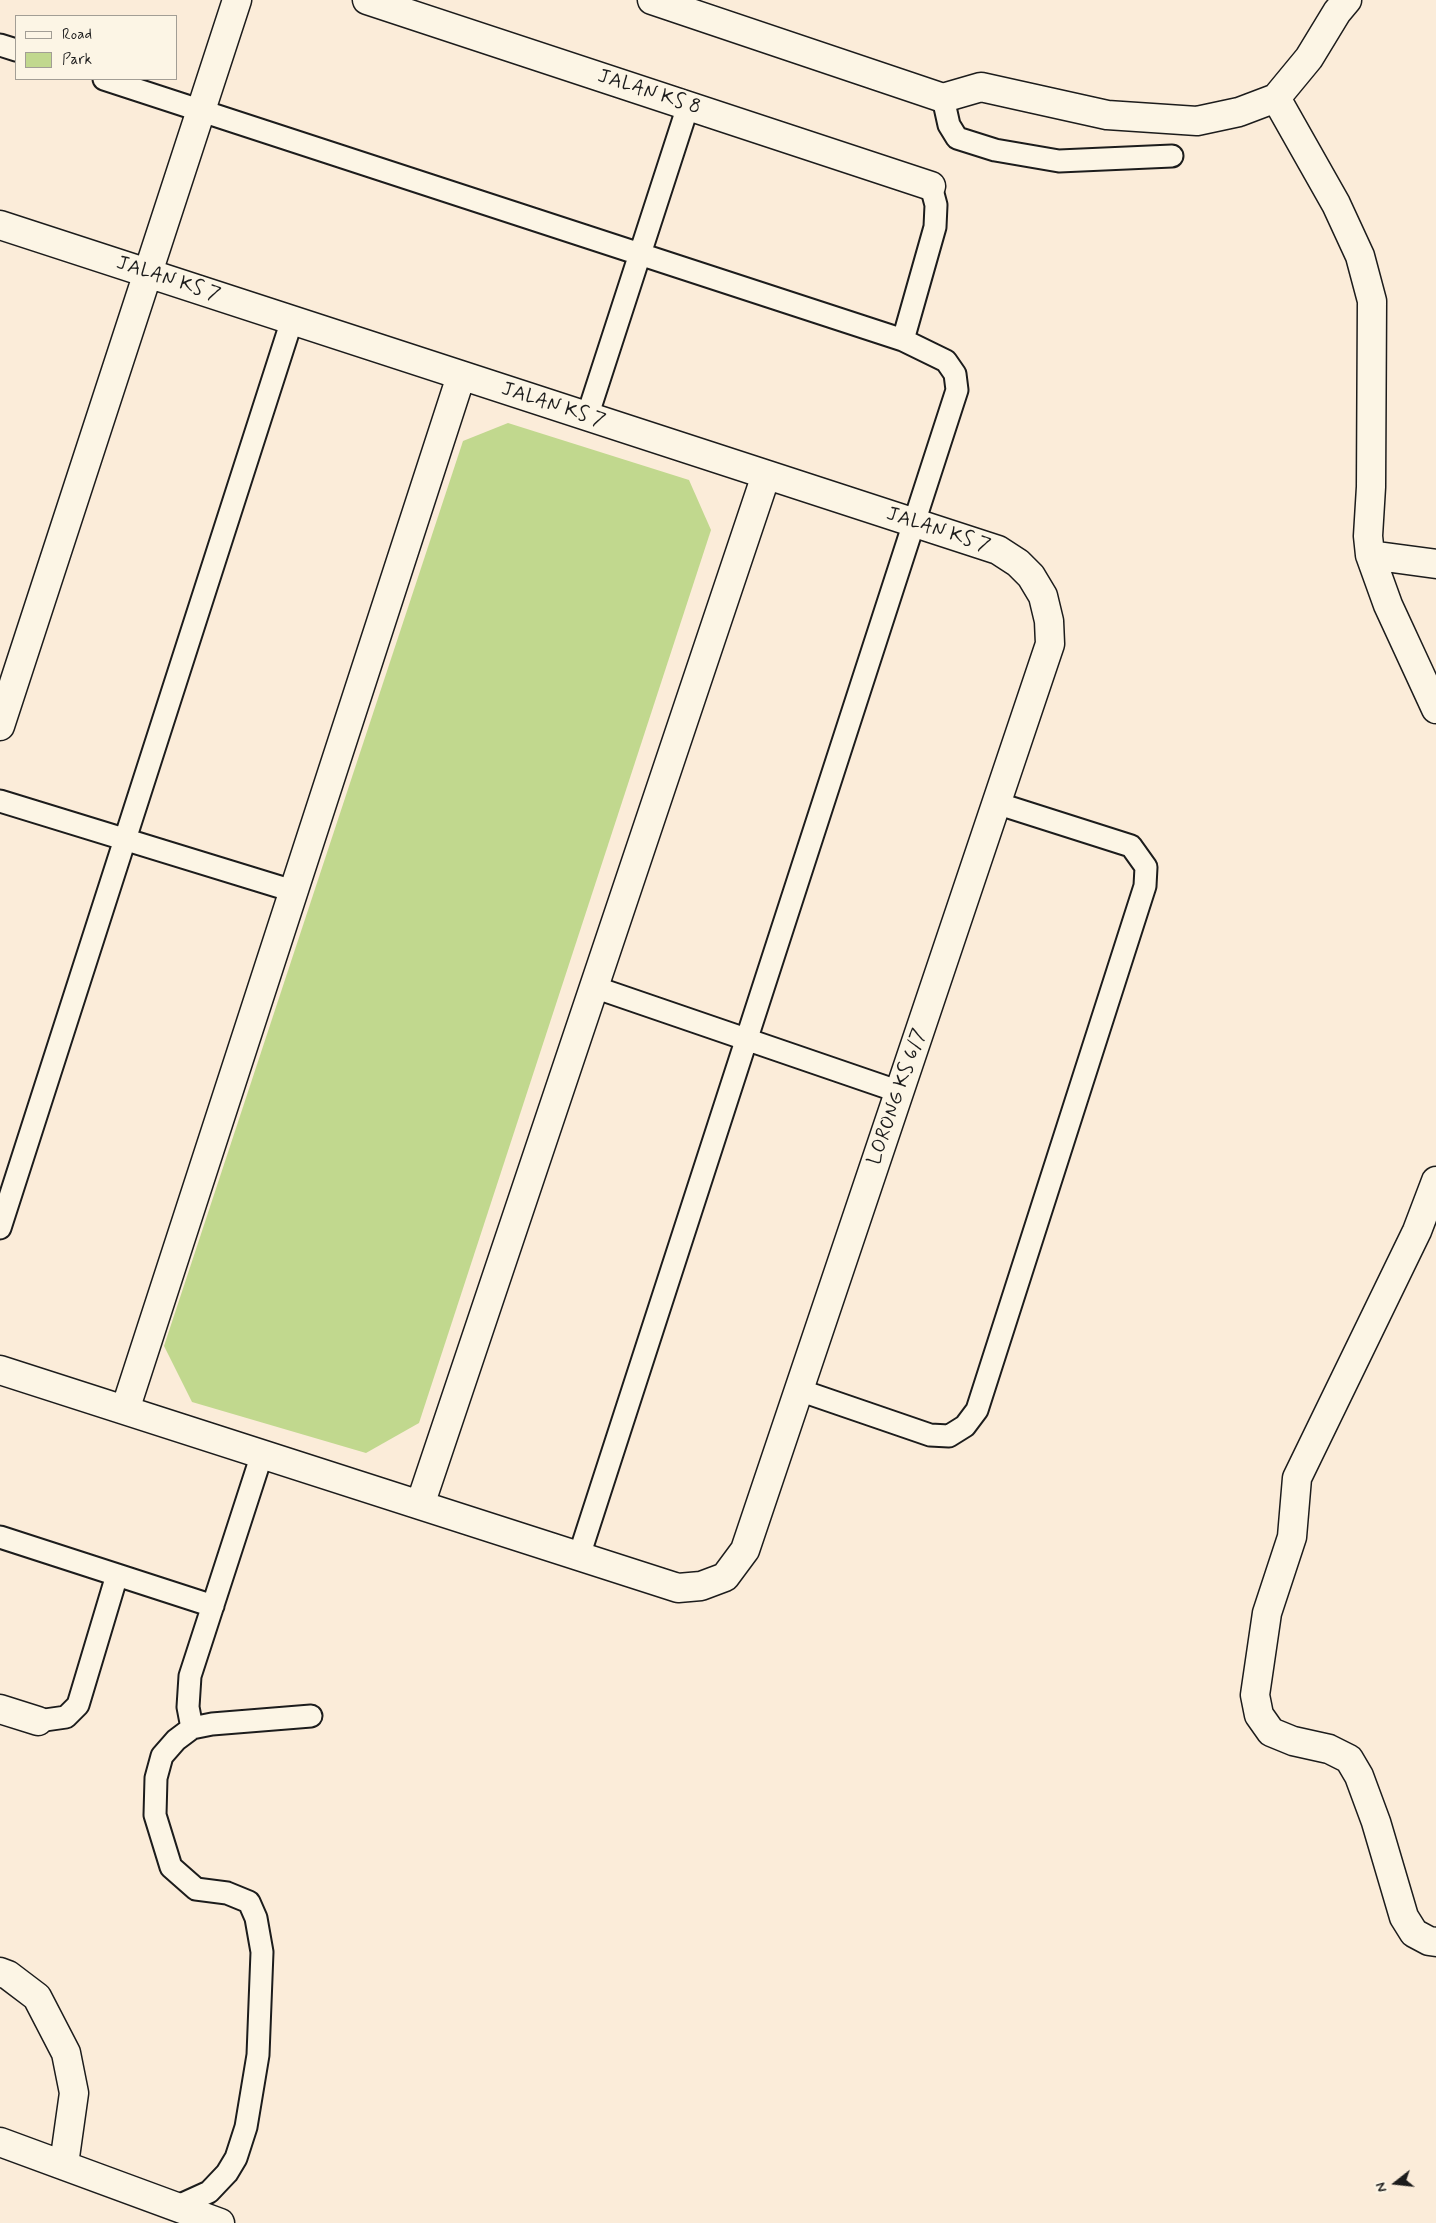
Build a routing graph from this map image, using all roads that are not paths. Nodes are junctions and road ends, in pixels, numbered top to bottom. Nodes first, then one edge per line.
1 (237, 0) edge
2 (367, 0) edge
3 (652, 0) edge
4 (1348, 0) edge
5 (0, 44) edge
6 (15, 50) edge
7 (107, 80) edge
8 (943, 98) junction
9 (1276, 98) junction
10 (688, 106) junction
11 (201, 110) junction
12 (1172, 156) dead end
13 (931, 186) joint
14 (0, 226) edge
15 (640, 254) junction
16 (148, 274) junction
17 (292, 320) junction
18 (903, 340) junction
19 (461, 376) junction
20 (587, 417) junction
21 (766, 475) junction
22 (914, 522) junction
23 (1370, 555) junction
24 (1436, 564) edge
25 (1050, 644) joint
26 (1436, 709) edge
27 (0, 726) edge
28 (0, 801) edge
29 (996, 803) junction
30 (125, 839) junction
31 (293, 891) junction
32 (594, 987) junction
33 (747, 1039) junction
34 (900, 1092) junction
35 (1436, 1181) edge
36 (0, 1228) edge
37 (0, 1370) edge
38 (799, 1390) junction
39 (126, 1410) junction
40 (262, 1454) junction
41 (420, 1505) junction
42 (0, 1537) edge
43 (579, 1556) junction
44 (117, 1575) junction
45 (213, 1606) junction
46 (0, 1709) edge
47 (311, 1716) dead end
48 (38, 1721) joint
49 (192, 1728) junction
50 (1436, 1942) edge
51 (0, 1972) edge
52 (0, 2142) edge
53 (64, 2164) junction
54 (176, 2206) junction
55 (220, 2223) edge

1 - 11 street
2 - 10 street, JALAN KS 8
3 - 8 street
4 - 9 street
5 - 6 lane
7 - 11 lane
8 - 9 street
8 - 12 lane
9 - 23 street
10 - 13 street, JALAN KS 8
10 - 15 lane
11 - 15 lane
11 - 16 street
13 - 18 lane
14 - 16 street, JALAN KS 7
15 - 18 lane
15 - 20 lane
16 - 17 street, JALAN KS 7
16 - 27 street
17 - 19 street, JALAN KS 7
17 - 30 lane
18 - 22 lane
19 - 20 street, JALAN KS 7
19 - 31 street
20 - 21 street, JALAN KS 7
21 - 22 street, JALAN KS 7
21 - 32 street
22 - 25 street, JALAN KS 7
22 - 33 lane
23 - 24 street
23 - 26 street
25 - 29 street, LORONG KS 6/7
28 - 30 lane
29 - 34 street, LORONG KS 6/7
29 - 38 lane
30 - 31 lane
30 - 36 lane
31 - 39 street
32 - 33 lane
32 - 41 street
33 - 34 lane
33 - 43 lane
34 - 38 street, LORONG KS 6/7
35 - 50 street
37 - 39 street, LORONG KS 6/7
38 - 43 street, LORONG KS 6/7
39 - 40 street, LORONG KS 6/7
40 - 41 street, LORONG KS 6/7
40 - 45 lane
41 - 43 street, LORONG KS 6/7
42 - 44 lane
44 - 45 lane
44 - 48 lane
45 - 49 lane
46 - 48 street
47 - 49 lane
49 - 54 lane
51 - 53 street
52 - 53 street
53 - 54 street
54 - 55 street

